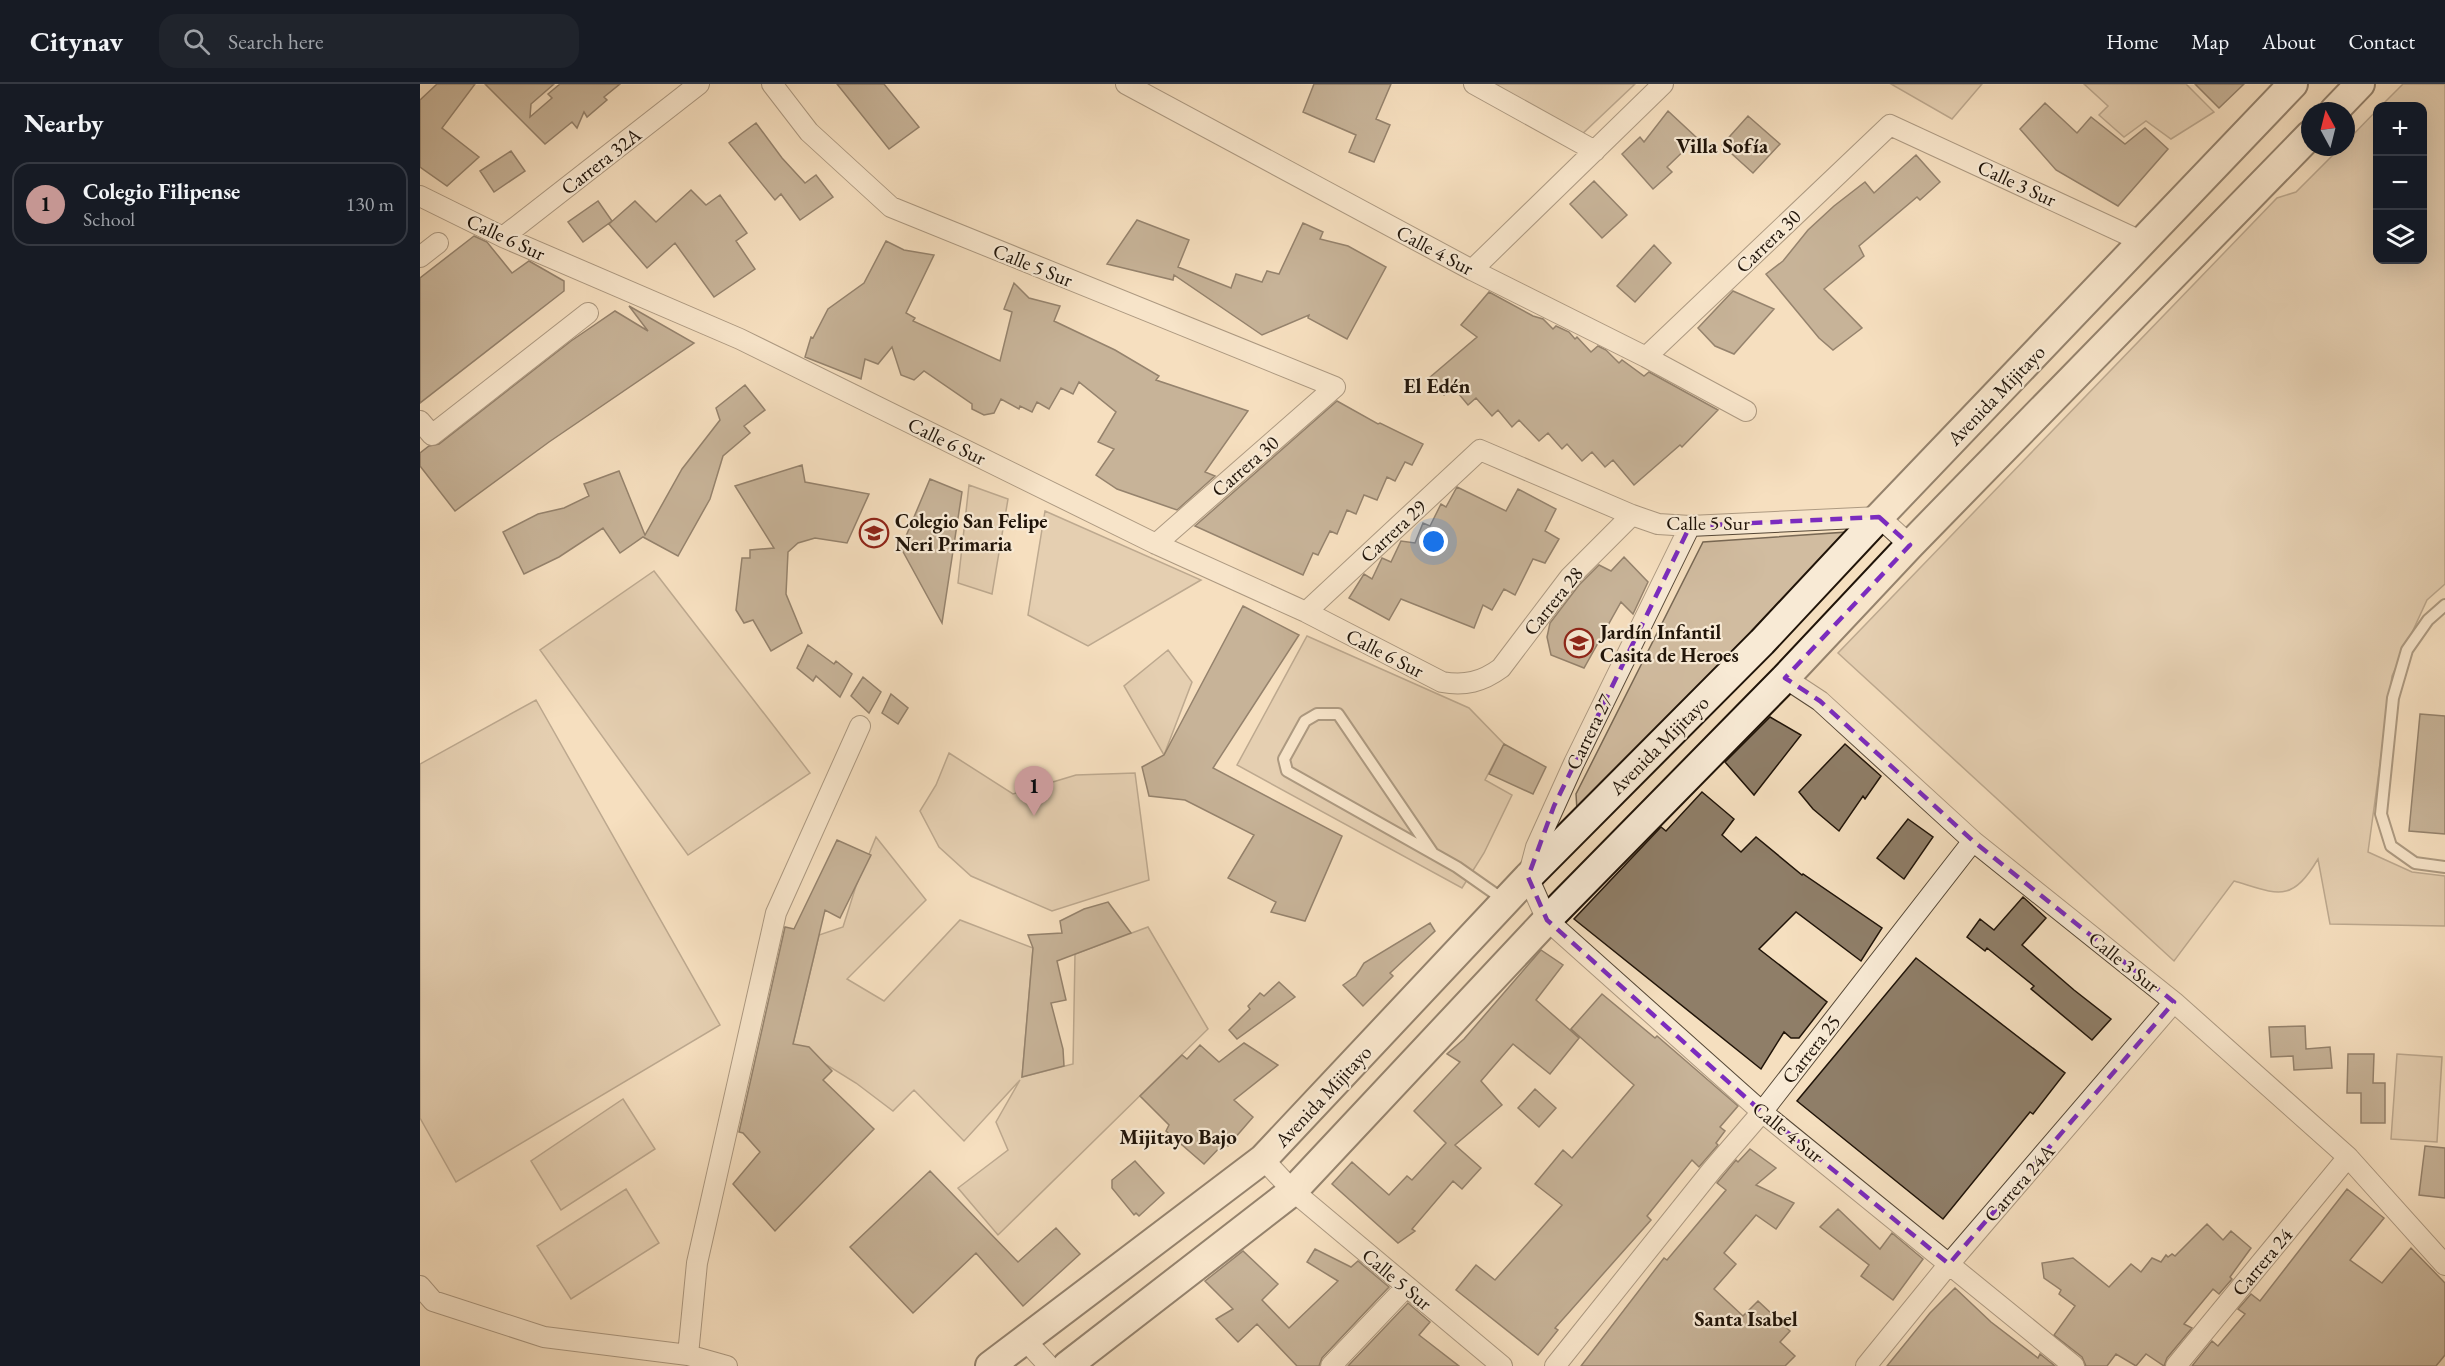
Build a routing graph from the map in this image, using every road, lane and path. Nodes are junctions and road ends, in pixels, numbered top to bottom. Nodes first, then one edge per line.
1 (699, 84) edge
2 (772, 84) edge
3 (1126, 84) edge
4 (1474, 84) edge
5 (1663, 84) edge
6 (2294, 84) edge
7 (2360, 84) edge
8 (2343, 102) edge
9 (1890, 125) joint
10 (2301, 144) edge
11 (1595, 151) junction
12 (420, 196) edge
13 (503, 237) junction
14 (2143, 242) junction
15 (438, 243) dead end
16 (420, 257) edge
17 (1472, 270) junction
18 (588, 313) dead end
19 (1646, 357) junction
20 (1335, 387) joint
21 (1746, 411) dead end
22 (426, 428) edge
23 (1480, 450) joint
24 (1632, 516) junction
25 (1878, 517) junction
26 (1690, 526) junction
27 (1156, 544) junction
28 (1910, 545) junction
29 (2445, 605) edge
30 (1305, 612) junction
31 (1785, 678) junction
32 (1473, 683) joint
33 (860, 726) dead end
34 (1973, 841) junction
35 (1432, 852) junction
36 (2445, 867) edge
37 (1528, 877) junction
38 (1505, 901) junction
39 (1547, 920) junction
40 (2174, 1002) junction
41 (1762, 1112) junction
42 (2348, 1157) junction
43 (1263, 1159) junction
44 (1293, 1191) junction
45 (1949, 1263) junction
46 (2445, 1264) edge
47 (420, 1286) edge
48 (1406, 1287) junction
49 (1026, 1341) junction
50 (688, 1355) junction
51 (727, 1366) edge
52 (990, 1366) edge
53 (1049, 1366) edge
54 (1067, 1366) edge
55 (1331, 1366) edge
56 (1502, 1366) edge
57 (1555, 1366) edge
58 (1866, 1366) edge
59 (2074, 1366) edge
60 (2176, 1366) edge

1 - 13 street, Carrera 32A
2 - 20 street, Calle 5 Sur
3 - 17 street, Calle 4 Sur
4 - 11 street
5 - 11 street
6 - 14 main road, Avenida Mijitayo
7 - 8 main road
9 - 14 street, Calle 3 Sur
9 - 19 street, Carrera 30
10 - 28 main road
11 - 17 street
12 - 13 street, Calle 6 Sur
13 - 27 street, Calle 6 Sur
14 - 25 main road, Avenida Mijitayo
15 - 16 street
17 - 19 street, Calle 4 Sur
18 - 22 street
19 - 21 street, Calle 4 Sur
20 - 27 street, Carrera 30
23 - 24 street, Calle 5 Sur
23 - 30 street, Carrera 29
24 - 26 street, Calle 5 Sur
24 - 32 street, Carrera 28
25 - 26 street, Calle 5 Sur
25 - 28 street
25 - 37 main road, Avenida Mijitayo
26 - 37 street, Carrera 27
27 - 30 street, Calle 6 Sur
28 - 31 main road
29 - 36 lane
30 - 32 street, Calle 6 Sur
31 - 34 street, Calle 3 Sur
31 - 39 main road
33 - 50 street
34 - 40 street, Calle 3 Sur
34 - 41 street, Carrera 25
35 - 35 lane
35 - 38 lane
37 - 38 main road, Avenida Mijitayo
37 - 39 street, Calle 4 Sur
38 - 43 main road, Avenida Mijitayo
39 - 41 street, Calle 4 Sur
39 - 44 main road
40 - 42 street, Calle 3 Sur
40 - 45 street, Carrera 24A
41 - 45 street, Calle 4 Sur
41 - 57 street, Carrera 25
42 - 46 street, Calle 3 Sur
42 - 60 street, Carrera 24
43 - 44 street, Calle 5 Sur
43 - 49 main road, Avenida Mijitayo
44 - 48 street, Calle 5 Sur
44 - 54 main road
45 - 58 street, Carrera 24A
45 - 59 street, Calle 4 Sur
47 - 50 street
48 - 55 street
48 - 56 street, Calle 5 Sur
49 - 52 main road, Avenida Mijitayo
49 - 53 street
50 - 51 street

